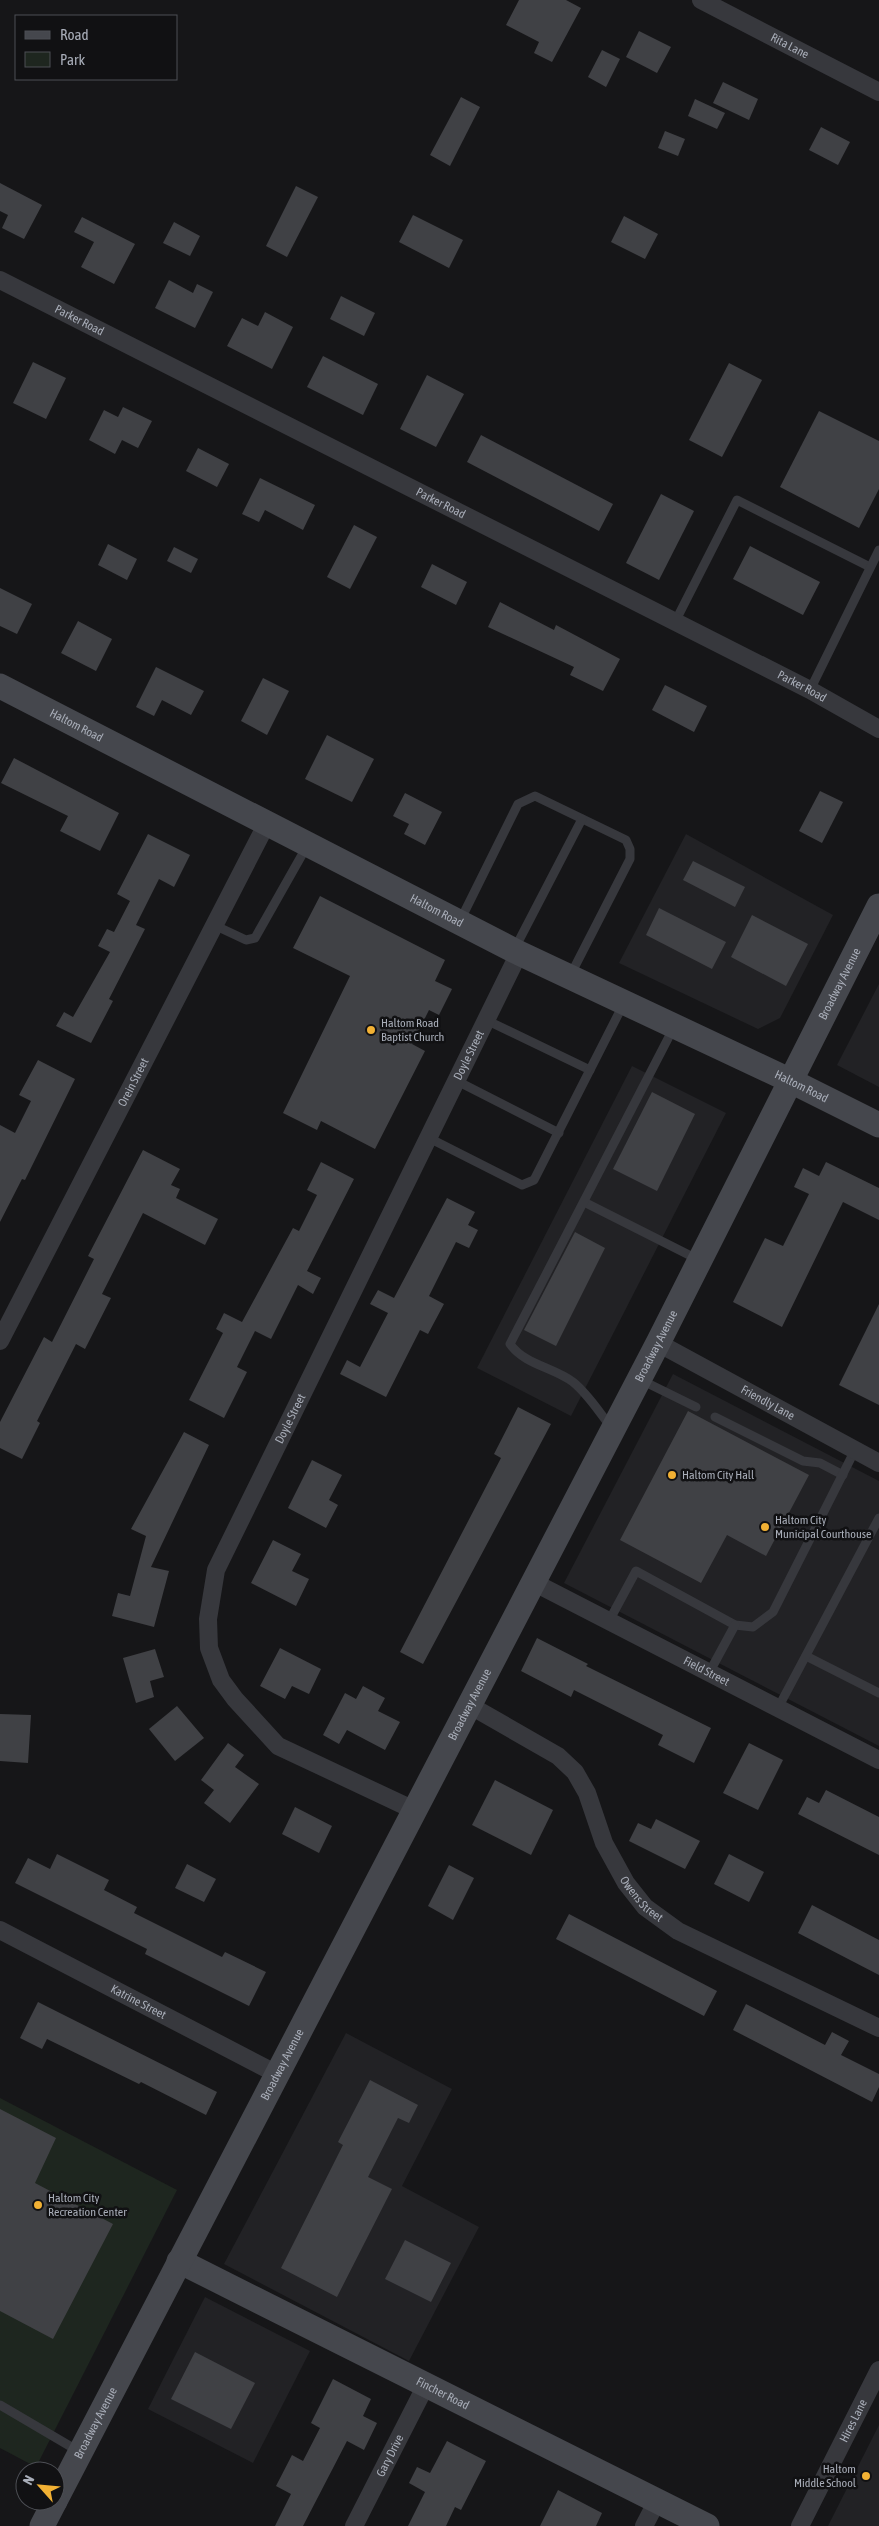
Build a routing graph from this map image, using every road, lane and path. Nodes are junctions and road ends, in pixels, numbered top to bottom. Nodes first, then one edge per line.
1 (701, 0) edge
2 (879, 92) edge
3 (0, 280) edge
4 (879, 550) edge
5 (870, 567) junction
6 (675, 622) junction
7 (0, 686) edge
8 (810, 690) junction
9 (879, 729) edge
10 (582, 819) junction
11 (267, 823) junction
12 (308, 844) junction
13 (876, 919) edge
14 (460, 922) junction
15 (214, 925) junction
16 (517, 951) junction
17 (570, 977) junction
18 (625, 1002) junction
19 (486, 1020) junction
20 (674, 1026) junction
21 (590, 1070) junction
22 (789, 1080) junction
23 (457, 1081) junction
24 (879, 1125) edge
25 (559, 1133) junction
26 (429, 1138) junction
27 (584, 1202) junction
28 (699, 1260) junction
29 (0, 1341) edge
30 (658, 1342) junction
31 (638, 1379) junction
32 (696, 1407) dead end
33 (715, 1416) dead end
34 (612, 1429) junction
35 (856, 1450) junction
36 (879, 1463) edge
37 (843, 1475) junction
38 (879, 1518) edge
39 (533, 1582) junction
40 (609, 1621) junction
41 (735, 1625) junction
42 (806, 1656) junction
43 (709, 1673) junction
44 (879, 1694) edge
45 (469, 1705) junction
46 (778, 1708) junction
47 (878, 1758) edge
48 (414, 1810) junction
49 (0, 1930) edge
50 (879, 2028) edge
51 (277, 2074) junction
52 (179, 2261) junction
53 (879, 2370) edge
54 (426, 2385) junction
55 (0, 2405) edge
56 (80, 2452) junction
57 (65, 2481) edge
58 (657, 2501) junction
59 (50, 2511) edge
60 (42, 2526) edge
61 (354, 2526) edge
62 (644, 2526) edge
63 (707, 2526) edge
64 (800, 2526) edge

1 - 2 street, Rita Lane
3 - 6 street, Parker Road
4 - 5 lane
5 - 6 lane
5 - 8 lane
6 - 8 street, Parker Road
7 - 11 main road, Haltom Road
8 - 9 street, Parker Road
10 - 14 lane
10 - 16 lane
10 - 17 lane
11 - 12 main road, Haltom Road
11 - 15 street, Orein Street
12 - 14 main road, Haltom Road
12 - 15 lane
13 - 22 main road, Broadway Avenue
14 - 16 main road, Haltom Road
15 - 29 street, Orein Street
16 - 17 main road, Haltom Road
16 - 19 street, Doyle Street
17 - 18 main road, Haltom Road
18 - 20 main road, Haltom Road
18 - 21 lane
19 - 21 lane
19 - 23 street, Doyle Street
20 - 22 main road, Haltom Road
20 - 27 lane
21 - 25 lane
22 - 24 main road, Haltom Road
22 - 28 main road, Broadway Avenue
23 - 25 lane
23 - 26 street, Doyle Street
25 - 26 lane
26 - 48 street, Doyle Street
27 - 28 lane
27 - 34 lane
28 - 30 main road, Broadway Avenue
30 - 31 main road, Broadway Avenue
30 - 35 street, Friendly Lane
31 - 32 lane
31 - 34 main road, Broadway Avenue
33 - 37 lane
34 - 39 main road, Broadway Avenue
35 - 36 street, Friendly Lane
35 - 37 lane
37 - 41 lane
38 - 42 lane
39 - 40 street, Field Street
39 - 45 main road, Broadway Avenue
40 - 41 lane
40 - 43 street, Field Street
41 - 43 lane
42 - 44 lane
42 - 46 lane
43 - 46 street, Field Street
45 - 48 main road, Broadway Avenue
45 - 50 street, Owens Street
46 - 47 street, Field Street
48 - 51 main road, Broadway Avenue
49 - 51 street, Katrine Street
51 - 52 main road, Broadway Avenue
52 - 54 main road, Fincher Road
52 - 56 main road, Broadway Avenue
53 - 64 street, Hires Lane
54 - 58 main road, Fincher Road
54 - 61 street, Gary Drive
55 - 56 lane
56 - 57 main road, Broadway Avenue
58 - 62 street
58 - 63 main road, Fincher Road
59 - 60 main road, Broadway Avenue

